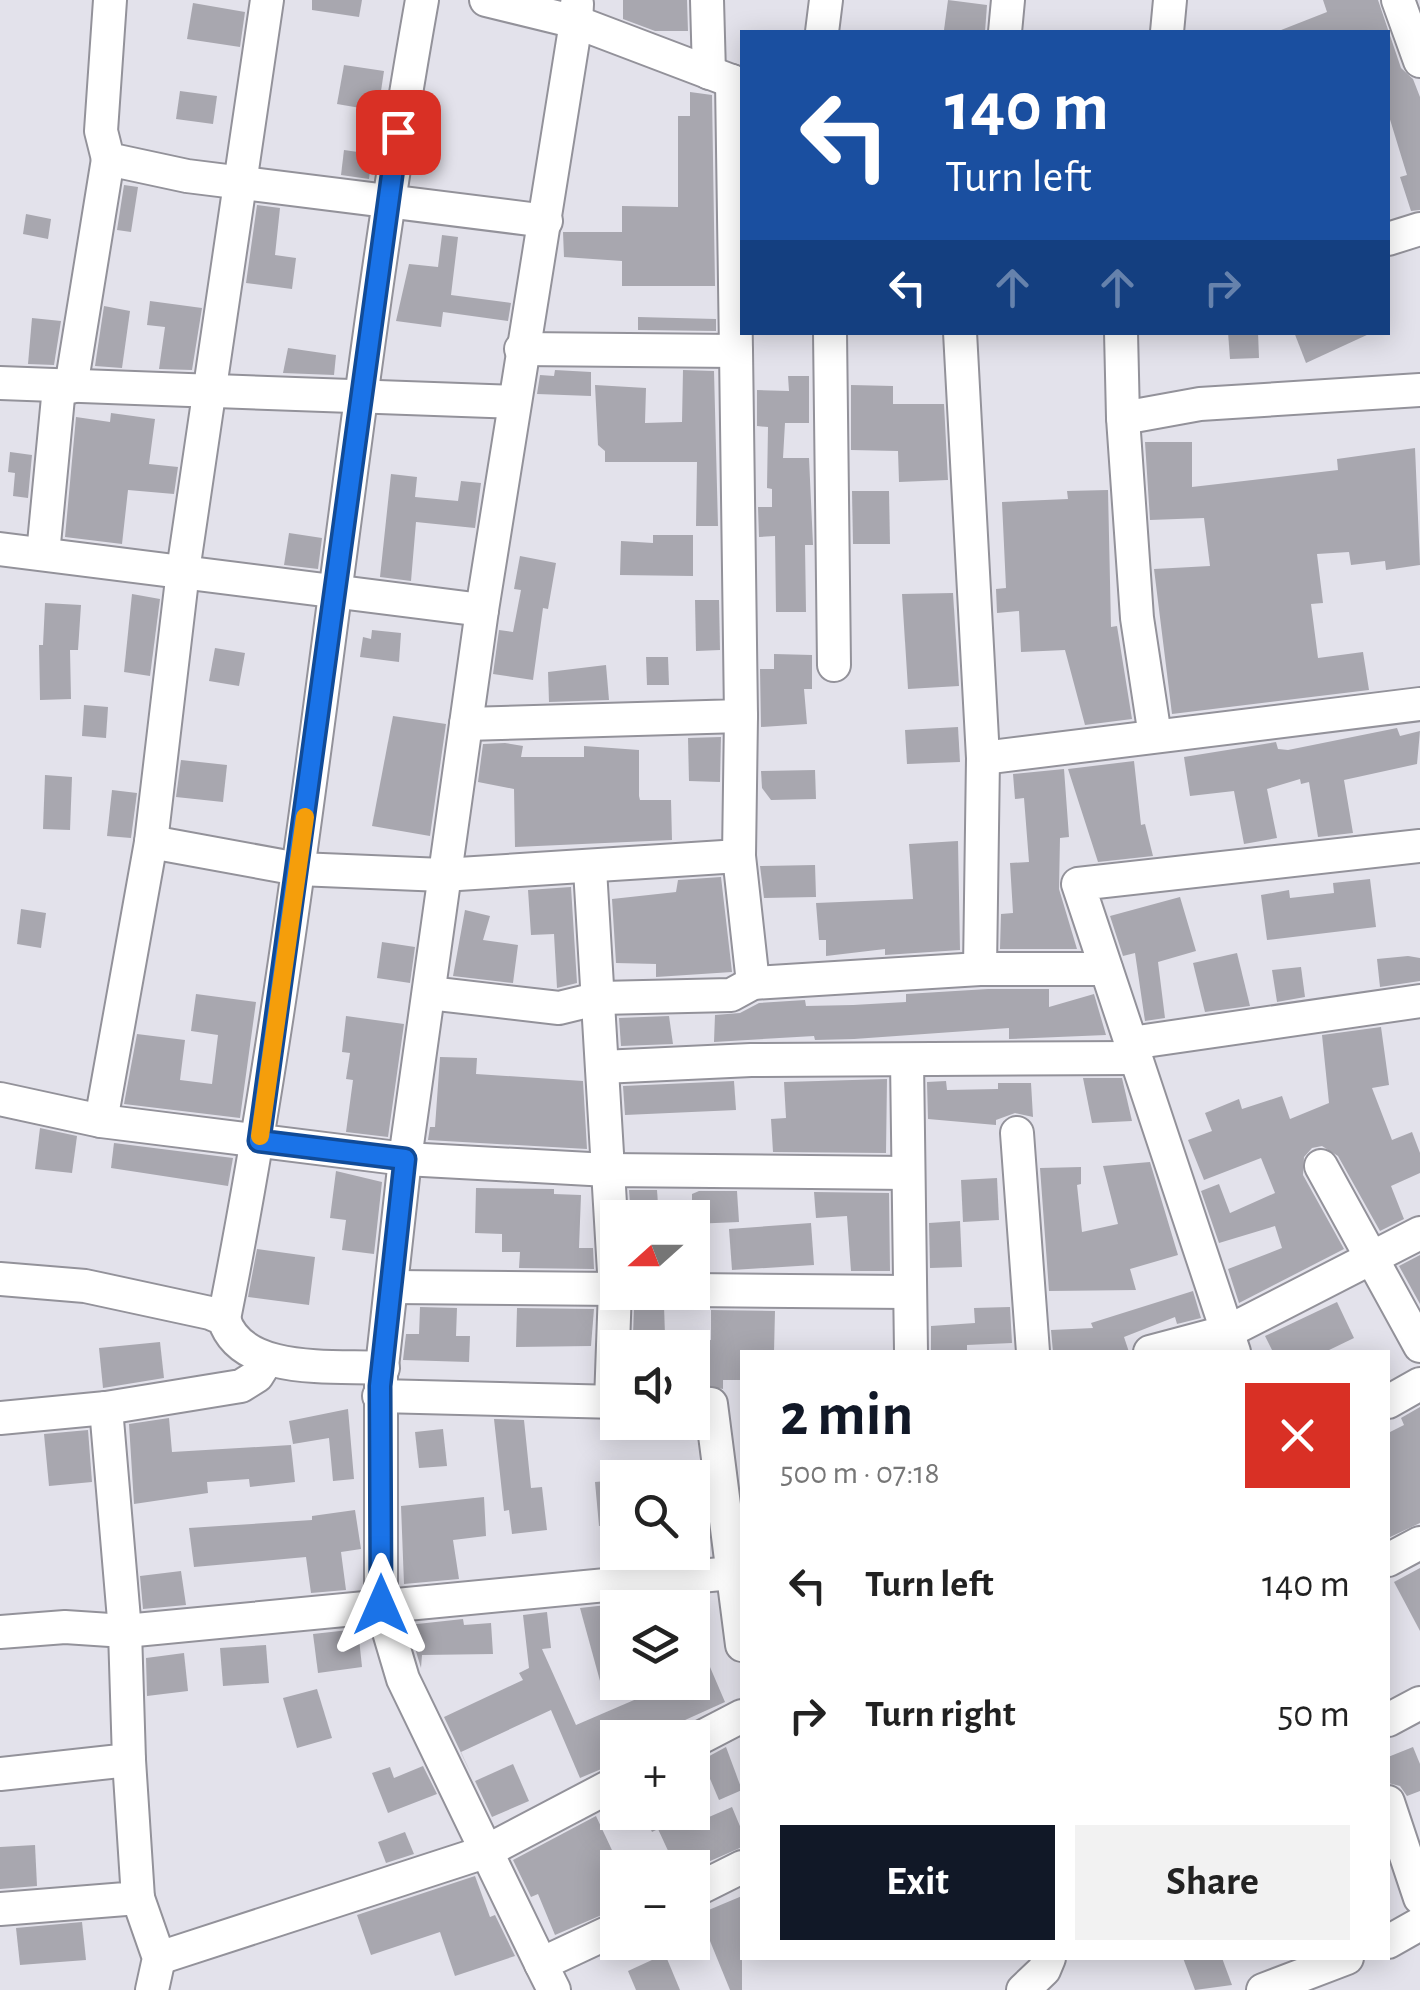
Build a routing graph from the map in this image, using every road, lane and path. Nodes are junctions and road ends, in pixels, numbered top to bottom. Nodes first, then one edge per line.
1 (110, 0) edge
2 (267, 0) edge
3 (422, 0) edge
4 (486, 0) edge
5 (708, 0) edge
6 (826, 0) edge
7 (1008, 0) edge
8 (1170, 0) edge
9 (1398, 0) edge
10 (576, 11) edge
11 (822, 30) edge
12 (1004, 30) edge
13 (1166, 30) edge
14 (1420, 60) edge
15 (728, 80) edge
16 (108, 159) junction
17 (241, 180) junction
18 (387, 198) junction
19 (546, 221) junction
20 (1420, 229) edge
21 (1390, 238) edge
22 (830, 335) edge
23 (960, 335) edge
24 (1121, 335) edge
25 (521, 349) junction
26 (736, 351) junction
27 (0, 384) edge
28 (65, 387) junction
29 (209, 389) junction
30 (1420, 390) edge
31 (362, 395) junction
32 (514, 402) junction
33 (1122, 418) junction
34 (0, 549) edge
35 (43, 554) junction
36 (182, 572) junction
37 (335, 590) junction
38 (482, 610) junction
39 (834, 665) dead end
40 (1420, 704) edge
41 (741, 716) junction
42 (466, 724) junction
43 (1155, 736) junction
44 (983, 758) junction
45 (151, 842) junction
46 (1420, 846) edge
47 (739, 856) junction
48 (298, 869) junction
49 (590, 869) junction
50 (443, 875) junction
51 (980, 968) junction
52 (1106, 969) junction
53 (753, 982) junction
54 (429, 993) junction
55 (600, 998) junction
56 (1420, 1000) edge
57 (1134, 1050) junction
58 (907, 1060) junction
59 (602, 1067) junction
60 (0, 1098) edge
61 (101, 1121) junction
62 (1017, 1133) dead end
63 (259, 1141) junction
64 (405, 1159) junction
65 (1321, 1166) dead end
66 (608, 1170) junction
67 (907, 1173) junction
68 (610, 1200) edge
69 (1420, 1233) edge
70 (1369, 1259) junction
71 (0, 1279) edge
72 (393, 1287) junction
73 (600, 1290) edge
74 (710, 1290) edge
75 (907, 1292) junction
76 (224, 1319) junction
77 (1232, 1342) edge
78 (1420, 1346) edge
79 (910, 1350) edge
80 (1033, 1350) edge
81 (1166, 1350) edge
82 (262, 1369) junction
83 (380, 1382) junction
84 (1420, 1384) edge
85 (600, 1401) edge
86 (1390, 1401) edge
87 (710, 1404) edge
88 (106, 1408) junction
89 (0, 1418) edge
90 (728, 1429) edge
91 (1420, 1543) edge
92 (1390, 1559) edge
93 (737, 1572) edge
94 (381, 1605) junction
95 (740, 1616) edge
96 (0, 1632) edge
97 (124, 1632) junction
98 (1420, 1704) edge
99 (740, 1717) edge
100 (1390, 1719) edge
101 (710, 1733) edge
102 (129, 1760) junction
103 (0, 1774) edge
104 (600, 1791) edge
105 (1390, 1808) edge
106 (485, 1852) junction
107 (740, 1868) edge
108 (710, 1883) edge
109 (138, 1898) junction
110 (1420, 1898) edge
111 (0, 1909) edge
112 (1420, 1924) edge
113 (600, 1941) edge
114 (1390, 1941) edge
115 (1048, 1960) edge
116 (1330, 1972) edge
117 (156, 1974) edge
118 (548, 1977) edge
119 (1023, 1990) edge
120 (1263, 1990) edge

1 - 16 street
2 - 17 street
3 - 18 street
4 - 10 street
5 - 15 street
6 - 11 street
7 - 12 street
8 - 13 street
9 - 14 street
10 - 15 street
10 - 19 street
15 - 26 street
16 - 17 street
16 - 28 street
17 - 18 street
17 - 29 street
18 - 19 street
18 - 31 street
19 - 25 street
20 - 21 street
22 - 39 street
23 - 44 street
24 - 33 street
25 - 26 street
25 - 32 street
26 - 41 street
27 - 28 street
28 - 29 street
28 - 35 street
29 - 31 street
29 - 36 street
30 - 33 street
31 - 32 street
31 - 37 street
32 - 38 street
33 - 43 street
34 - 35 street
35 - 36 street
36 - 37 street
36 - 45 street
37 - 38 street
37 - 48 street
38 - 42 street
40 - 43 street
41 - 42 street
41 - 47 street
42 - 50 street
43 - 44 street
44 - 51 street
45 - 48 street
45 - 61 street
46 - 52 street
47 - 49 street
47 - 53 street
48 - 50 street
48 - 63 street
49 - 50 street
49 - 55 street
50 - 54 street
51 - 52 street
51 - 53 street
52 - 57 street
53 - 55 street
54 - 55 street
54 - 64 street
55 - 59 street
56 - 57 street
57 - 58 street
57 - 77 street
58 - 59 street
58 - 67 street
59 - 66 street
60 - 61 street
61 - 63 street
62 - 80 street
63 - 64 street
63 - 76 street
64 - 66 street
64 - 72 street
65 - 70 street
66 - 67 street
66 - 68 street
67 - 75 street
69 - 70 street
70 - 77 street
70 - 78 street
71 - 76 street
72 - 73 street
72 - 83 street
74 - 75 street
75 - 79 street
76 - 82 street
77 - 81 street
82 - 83 street
82 - 88 street
83 - 85 street
83 - 94 street
84 - 86 street
87 - 90 street
88 - 89 street
88 - 97 street
90 - 93 street
91 - 92 street
93 - 94 street
93 - 95 street
94 - 97 street
94 - 106 street
96 - 97 street
97 - 102 street
98 - 100 street
99 - 101 street
102 - 103 street
102 - 109 street
104 - 106 street
105 - 110 street
106 - 117 street
106 - 118 street
107 - 108 street
109 - 111 street
109 - 117 street
112 - 114 street
113 - 118 street
115 - 119 street
116 - 120 street

